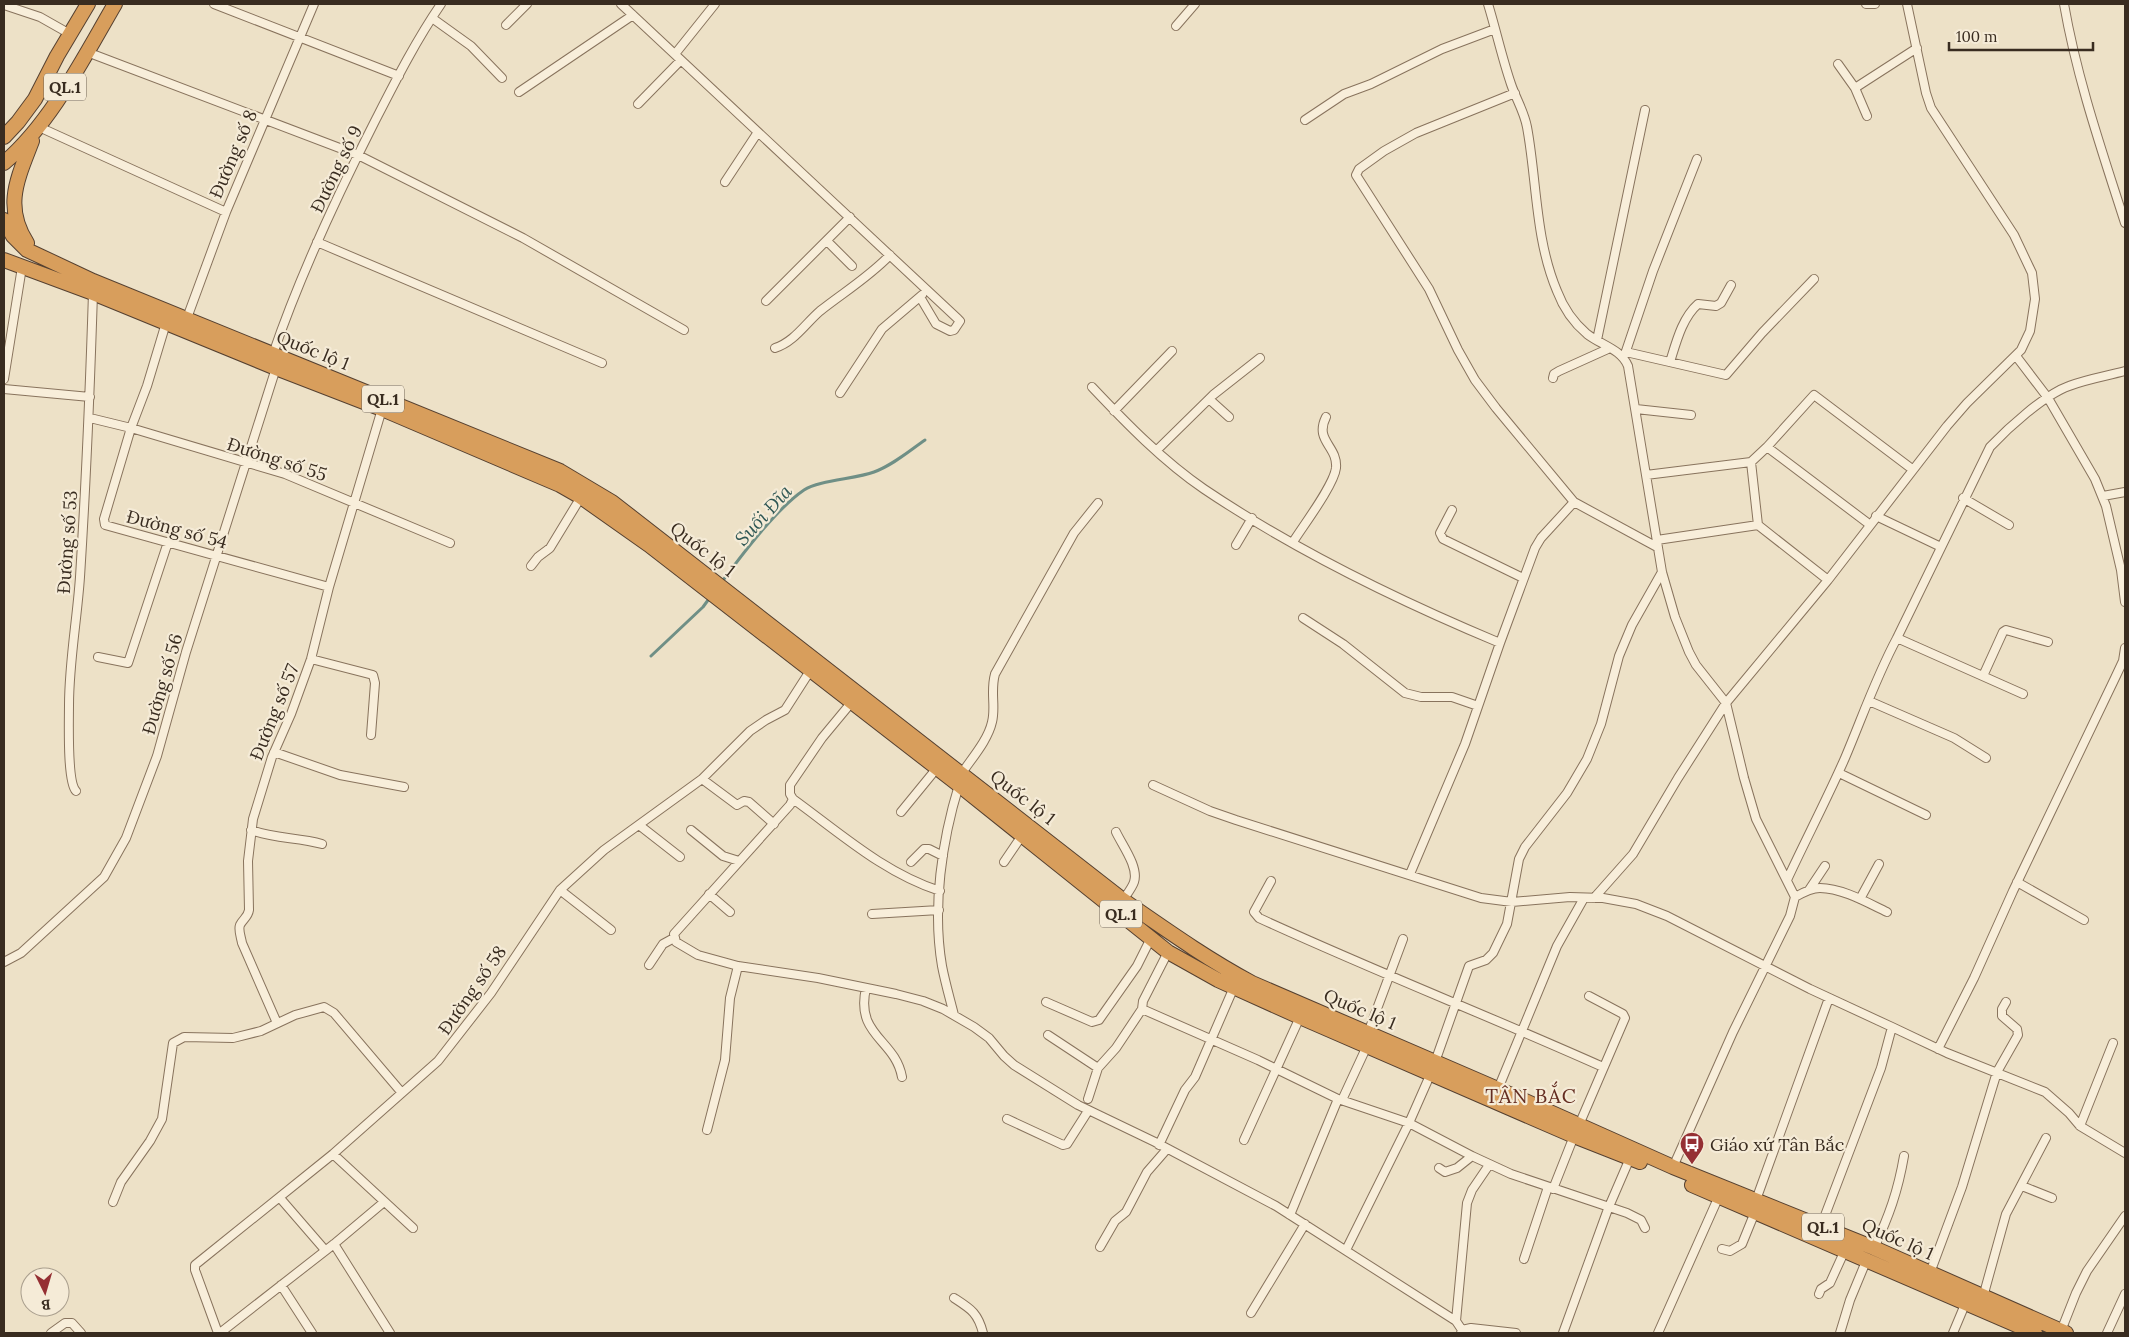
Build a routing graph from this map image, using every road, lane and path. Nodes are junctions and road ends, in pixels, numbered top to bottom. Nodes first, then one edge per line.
1 (88, 4) edge
2 (115, 4) edge
3 (214, 4) edge
4 (314, 4) edge
5 (441, 4) edge
6 (527, 4) edge
7 (621, 4) edge
8 (715, 4) edge
9 (1195, 4) edge
10 (1488, 4) edge
11 (1866, 4) edge
12 (1875, 4) edge
13 (1907, 4) edge
14 (2064, 4) edge
15 (4, 5) edge
16 (633, 15) junction
17 (432, 18) junction
18 (506, 25) dead end
19 (1176, 26) dead end
20 (1495, 29) junction
21 (70, 34) junction
22 (299, 35) junction
23 (1917, 48) junction
24 (87, 52) junction
25 (678, 57) junction
26 (1838, 64) dead end
27 (399, 76) junction
28 (502, 78) dead end
29 (1855, 88) junction
30 (519, 92) dead end
31 (1515, 93) junction
32 (638, 104) dead end
33 (1644, 110) dead end
34 (1867, 116) dead end
35 (264, 119) junction
36 (1305, 120) dead end
37 (38, 129) junction
38 (758, 132) junction
39 (4, 137) edge
40 (358, 155) junction
41 (1697, 159) dead end
42 (4, 163) edge
43 (725, 182) dead end
44 (226, 212) junction
45 (850, 217) junction
46 (4, 220) edge
47 (2125, 223) edge
48 (318, 242) junction
49 (828, 242) junction
50 (34, 254) junction
51 (890, 255) junction
52 (4, 260) edge
53 (852, 266) dead end
54 (22, 267) junction
55 (1814, 279) dead end
56 (1731, 285) dead end
57 (927, 290) junction
58 (93, 293) junction
59 (920, 297) junction
60 (766, 301) dead end
61 (187, 318) junction
62 (166, 324) junction
63 (684, 330) dead end
64 (1597, 340) junction
65 (775, 348) dead end
66 (1610, 348) junction
67 (1172, 351) dead end
68 (273, 354) junction
69 (1625, 354) junction
70 (2016, 356) junction
71 (1260, 358) dead end
72 (602, 362) dead end
73 (1670, 362) junction
74 (276, 368) junction
75 (2125, 371) edge
76 (1553, 378) dead end
77 (4, 379) edge
78 (1092, 387) dead end
79 (4, 389) edge
80 (840, 393) dead end
81 (90, 397) junction
82 (2048, 398) junction
83 (1209, 399) junction
84 (382, 409) junction
85 (1636, 410) junction
86 (1114, 411) junction
87 (1691, 416) dead end
88 (1229, 417) dead end
89 (1326, 417) dead end
90 (90, 418) junction
91 (131, 428) junction
92 (1767, 447) junction
93 (1157, 450) junction
94 (1751, 462) junction
95 (245, 463) junction
96 (1912, 469) junction
97 (1646, 475) junction
98 (2125, 492) edge
99 (2103, 496) junction
100 (581, 497) junction
101 (1964, 498) junction
102 (354, 502) junction
103 (1098, 502) dead end
104 (1574, 502) junction
105 (1452, 510) dead end
106 (1876, 516) junction
107 (1252, 518) junction
108 (1869, 524) junction
109 (1758, 525) junction
110 (2009, 525) dead end
111 (168, 542) junction
112 (1292, 542) junction
113 (450, 543) dead end
114 (1657, 543) junction
115 (1236, 545) dead end
116 (1940, 547) junction
117 (216, 556) junction
118 (530, 566) dead end
119 (1662, 572) junction
120 (1523, 578) junction
121 (1828, 580) junction
122 (708, 584) junction
123 (329, 587) junction
124 (725, 597) junction
125 (2125, 602) edge
126 (1303, 618) dead end
127 (1897, 638) junction
128 (2048, 642) dead end
129 (1500, 643) junction
130 (2125, 648) edge
131 (98, 657) dead end
132 (311, 659) junction
133 (810, 670) junction
134 (1983, 676) junction
135 (2023, 694) dead end
136 (1868, 701) junction
137 (851, 703) junction
138 (1726, 703) junction
139 (1478, 706) junction
140 (371, 735) dead end
141 (274, 752) junction
142 (1986, 758) dead end
143 (937, 768) junction
144 (1839, 773) junction
145 (702, 779) junction
146 (960, 779) junction
147 (1153, 786) dead end
148 (404, 787) dead end
149 (76, 791) dead end
150 (793, 799) junction
151 (901, 812) dead end
152 (1926, 815) dead end
153 (774, 824) junction
154 (639, 825) junction
155 (251, 830) junction
156 (690, 830) dead end
157 (1116, 832) dead end
158 (1023, 834) junction
159 (322, 844) dead end
160 (943, 856) junction
161 (680, 857) dead end
162 (739, 861) junction
163 (911, 862) dead end
164 (1004, 862) dead end
165 (1879, 864) dead end
166 (1825, 866) dead end
167 (1410, 874) junction
168 (1787, 880) junction
169 (1271, 881) dead end
170 (2017, 882) junction
171 (560, 890) junction
172 (1809, 890) junction
173 (940, 891) junction
174 (709, 894) junction
175 (1795, 897) junction
176 (1584, 898) junction
177 (1594, 898) junction
178 (1860, 899) junction
179 (1123, 900) junction
180 (1512, 902) junction
181 (939, 910) junction
182 (730, 912) dead end
183 (1887, 912) dead end
184 (872, 914) dead end
185 (2084, 920) dead end
186 (611, 930) dead end
187 (674, 938) junction
188 (1151, 938) junction
189 (1403, 939) dead end
190 (1168, 952) junction
191 (4, 962) edge
192 (649, 965) dead end
193 (738, 966) junction
194 (1767, 967) junction
195 (1390, 977) junction
196 (1234, 987) junction
197 (866, 988) junction
198 (1589, 996) dead end
199 (1829, 998) junction
200 (1046, 1002) dead end
201 (2006, 1002) dead end
202 (1457, 1004) junction
203 (1142, 1009) junction
204 (954, 1015) junction
205 (1300, 1017) junction
206 (277, 1023) junction
207 (1892, 1027) junction
208 (1522, 1031) junction
209 (1048, 1035) dead end
210 (1210, 1040) junction
211 (1367, 1040) junction
212 (2113, 1042) dead end
213 (1938, 1049) junction
214 (1433, 1067) junction
215 (1603, 1067) junction
216 (1098, 1068) junction
217 (1276, 1069) junction
218 (1997, 1072) junction
219 (902, 1077) dead end
220 (1498, 1089) junction
221 (402, 1093) junction
222 (1088, 1099) dead end
223 (1340, 1099) junction
224 (1088, 1111) junction
225 (1007, 1119) dead end
226 (1409, 1123) junction
227 (2080, 1126) junction
228 (707, 1130) dead end
229 (1576, 1131) junction
230 (2046, 1138) dead end
231 (1244, 1140) dead end
232 (1159, 1145) junction
233 (1167, 1149) junction
234 (2125, 1153) edge
235 (333, 1154) junction
236 (1472, 1156) junction
237 (1904, 1156) dead end
238 (1630, 1158) junction
239 (1489, 1165) junction
240 (1673, 1167) junction
241 (1439, 1168) dead end
242 (2022, 1186) junction
243 (1551, 1188) junction
244 (1719, 1196) junction
245 (280, 1198) junction
246 (2052, 1198) dead end
247 (114, 1202) dead end
248 (384, 1202) junction
249 (1756, 1206) junction
250 (1608, 1207) junction
251 (1290, 1215) junction
252 (2125, 1216) edge
253 (1304, 1224) junction
254 (1821, 1226) junction
255 (413, 1228) dead end
256 (1646, 1228) dead end
257 (334, 1244) junction
258 (1100, 1247) dead end
259 (1722, 1249) dead end
260 (325, 1250) junction
261 (1346, 1250) junction
262 (1845, 1250) junction
263 (1870, 1254) junction
264 (1524, 1259) dead end
265 (1930, 1274) junction
266 (281, 1285) junction
267 (1819, 1294) dead end
268 (2125, 1294) edge
269 (1984, 1297) junction
270 (954, 1298) dead end
271 (1966, 1302) junction
272 (1251, 1313) dead end
273 (1456, 1321) junction
274 (1461, 1332) edge
275 (2063, 1332) edge
276 (51, 1333) edge
277 (81, 1333) edge
278 (219, 1333) edge
279 (312, 1333) edge
280 (390, 1333) edge
281 (984, 1333) edge
282 (1516, 1333) edge
283 (1563, 1333) edge
284 (1658, 1333) edge
285 (1840, 1333) edge
286 (1953, 1333) edge
287 (2036, 1333) edge
288 (2107, 1333) edge

1 - 21 highway, QL.1
2 - 24 highway, QL.1
3 - 22 street
4 - 22 street, Đường số 8
5 - 17 street, Đường số 9
6 - 18 street
7 - 16 street
8 - 25 street
9 - 19 street
10 - 20 street
11 - 12 street
13 - 23 street
14 - 47 street
15 - 21 street
16 - 25 street
16 - 30 street
17 - 27 street, Đường số 9
17 - 28 street
20 - 31 street
20 - 36 street
21 - 39 highway, QL.1
22 - 27 street
22 - 35 street, Đường số 8
23 - 29 street
23 - 70 street
24 - 35 street
24 - 37 highway, QL.1
25 - 32 street
25 - 38 street
26 - 29 street
27 - 40 street, Đường số 9
29 - 34 street
31 - 64 street
31 - 104 street
33 - 64 street
35 - 40 street
35 - 44 street, Đường số 8
37 - 42 highway, QL.1
37 - 44 street
37 - 50 highway
38 - 43 street
38 - 45 street
40 - 48 street, Đường số 9
40 - 63 street
41 - 69 street
44 - 61 street, Đường số 8
45 - 49 street
45 - 51 street
46 - 50 highway, Quốc lộ 1 / QL.1
48 - 68 street, Đường số 9
48 - 72 street
49 - 53 street
49 - 60 street
50 - 61 highway, Quốc lộ 1 / QL.1
51 - 57 street
51 - 65 street
52 - 54 highway, Quốc lộ 1 / QL.1
54 - 58 highway, Quốc lộ 1 / QL.1
54 - 77 street
55 - 73 street
56 - 73 street
57 - 59 street
57 - 59 street
58 - 62 highway, Quốc lộ 1 / QL.1
58 - 81 street, Đường số 53
59 - 80 street
61 - 68 highway, Quốc lộ 1 / QL.1
62 - 74 highway, Quốc lộ 1 / QL.1
62 - 91 street, Đường số 54
64 - 66 street
66 - 69 street
66 - 76 street
67 - 86 street
68 - 122 highway, Quốc lộ 1 / QL.1
69 - 73 street
69 - 85 street
70 - 82 street
70 - 96 street
71 - 83 street
74 - 84 highway, Quốc lộ 1 / QL.1
74 - 95 street, Đường số 56
75 - 82 street
78 - 86 street
79 - 81 street
81 - 90 street, Đường số 53
82 - 99 street
82 - 101 street
83 - 88 street
83 - 93 street
84 - 100 highway, Quốc lộ 1 / QL.1
84 - 102 street, Đường số 57
85 - 87 street
85 - 97 street
86 - 93 street
89 - 112 street
90 - 91 street, Đường số 55
90 - 149 street, Đường số 53
91 - 95 street, Đường số 55
91 - 111 street, Đường số 54
92 - 94 street
92 - 96 street
92 - 108 street
93 - 107 street
94 - 97 street
94 - 109 street
95 - 102 street, Đường số 55
95 - 117 street, Đường số 56
96 - 106 street
97 - 114 street
98 - 99 street
99 - 125 street
100 - 118 street
100 - 122 highway, Quốc lộ 1 / QL.1
101 - 110 street
101 - 116 street
102 - 113 street, Đường số 55
102 - 123 street, Đường số 57
103 - 146 street
104 - 114 street
104 - 120 street
105 - 120 street
106 - 108 street
106 - 116 street
107 - 112 street
107 - 115 street
108 - 121 street
109 - 114 street
109 - 121 street
111 - 117 street, Đường số 54
111 - 131 street
112 - 129 street
114 - 119 street
116 - 127 street
117 - 123 street, Đường số 54
117 - 191 street, Đường số 56
119 - 138 street
119 - 180 street
120 - 129 street
121 - 138 street
122 - 124 highway, Quốc lộ 1 / QL.1
123 - 132 street, Đường số 57
124 - 133 highway, Quốc lộ 1 / QL.1
124 - 146 highway, Quốc lộ 1 / QL.1
126 - 139 street
127 - 134 street
127 - 136 street
128 - 134 street
129 - 139 street
130 - 170 street
132 - 140 street
132 - 141 street, Đường số 57
133 - 137 highway, Quốc lộ 1 / QL.1
133 - 145 street, Đường số 58
134 - 135 street
136 - 142 street
136 - 144 street
137 - 143 highway, Quốc lộ 1 / QL.1
137 - 150 street
138 - 168 street
138 - 177 street
139 - 167 street
141 - 148 street
141 - 155 street, Đường số 57
143 - 146 highway, Quốc lộ 1 / QL.1
143 - 151 street
144 - 152 street
144 - 168 street
145 - 153 street
145 - 154 street, Đường số 58
146 - 158 highway, Quốc lộ 1 / QL.1
146 - 160 street
146 - 179 highway, Quốc lộ 1 / QL.1
147 - 167 street
150 - 153 street
150 - 173 street
153 - 162 street
154 - 161 street
154 - 171 street, Đường số 58
155 - 159 street
155 - 206 street, Đường số 57
156 - 162 street
157 - 179 street
158 - 164 street
158 - 188 highway, Quốc lộ 1 / QL.1
160 - 163 street
160 - 173 street
162 - 174 street
165 - 178 street
166 - 172 street
167 - 180 street
168 - 175 street
169 - 195 street
170 - 185 street
170 - 213 street
171 - 186 street
171 - 221 street, Đường số 58
172 - 175 street
172 - 178 street
173 - 181 street
174 - 182 street
174 - 187 street
175 - 194 street
176 - 177 street
176 - 180 street
176 - 208 street
177 - 194 street
178 - 183 street
179 - 211 highway, Quốc lộ 1 / QL.1
180 - 202 street
181 - 184 street
181 - 204 street
187 - 192 street
187 - 193 street
188 - 190 highway, Quốc lộ 1 / QL.1
188 - 200 street
189 - 195 street
190 - 196 highway, Quốc lộ 1 / QL.1
190 - 203 street
193 - 197 street
193 - 228 street
194 - 199 street
194 - 240 street
195 - 202 street
195 - 211 street
196 - 205 highway, Quốc lộ 1 / QL.1
196 - 210 street
197 - 204 street
197 - 219 street
198 - 215 street
199 - 207 street
199 - 249 street
201 - 218 street
202 - 208 street
202 - 214 street
203 - 210 street
203 - 216 street
204 - 224 street
205 - 211 highway, Quốc lộ 1 / QL.1
205 - 217 street
206 - 221 street
206 - 247 street
207 - 213 street
207 - 254 street
208 - 215 street
208 - 220 street
209 - 216 street
210 - 217 street
210 - 232 street
211 - 214 highway, Quốc lộ 1 / QL.1
211 - 223 street
212 - 227 street
213 - 218 street
214 - 220 highway, Quốc lộ 1 / QL.1
214 - 226 street
214 - 229 highway, Quốc lộ 1 / QL.1
215 - 229 street
216 - 222 street
217 - 223 street
217 - 231 street
218 - 227 street
218 - 265 street
220 - 229 highway, Quốc lộ 1 / QL.1
221 - 235 street, Đường số 58
223 - 226 street
223 - 251 street
224 - 225 street
224 - 232 street
226 - 236 street
226 - 261 street
227 - 234 street
229 - 238 highway, Quốc lộ 1 / QL.1
229 - 240 highway, Quốc lộ 1 / QL.1
229 - 243 street
230 - 242 street
232 - 233 street
233 - 251 street
233 - 258 street
235 - 245 street, Đường số 58
235 - 248 street
236 - 239 street
236 - 241 street
237 - 263 street
238 - 244 highway, Quốc lộ 1 / QL.1
238 - 250 street
239 - 243 street
239 - 273 street
240 - 249 highway, Quốc lộ 1 / QL.1
242 - 246 street
242 - 269 street
243 - 250 street
243 - 264 street
244 - 249 highway, Quốc lộ 1 / QL.1
244 - 284 street
245 - 260 street
245 - 278 street, Đường số 58
248 - 255 street
248 - 257 street
249 - 254 highway, Quốc lộ 1 / QL.1
249 - 259 street
249 - 262 highway, Quốc lộ 1 / QL.1
250 - 256 street
250 - 283 street
251 - 253 street
252 - 275 street
253 - 261 street
253 - 272 street
254 - 263 highway, Quốc lộ 1 / QL.1
257 - 260 street
257 - 280 street
260 - 266 street
261 - 273 street
262 - 263 highway, Quốc lộ 1 / QL.1
262 - 267 street
263 - 265 highway, Quốc lộ 1 / QL.1
263 - 271 highway, Quốc lộ 1 / QL.1
263 - 285 street
265 - 269 highway, Quốc lộ 1 / QL.1
266 - 278 street
266 - 279 street
268 - 288 street
269 - 275 highway, Quốc lộ 1 / QL.1
270 - 281 street
271 - 286 street
271 - 287 highway, Quốc lộ 1 / QL.1
273 - 274 street
274 - 282 street
276 - 277 street

